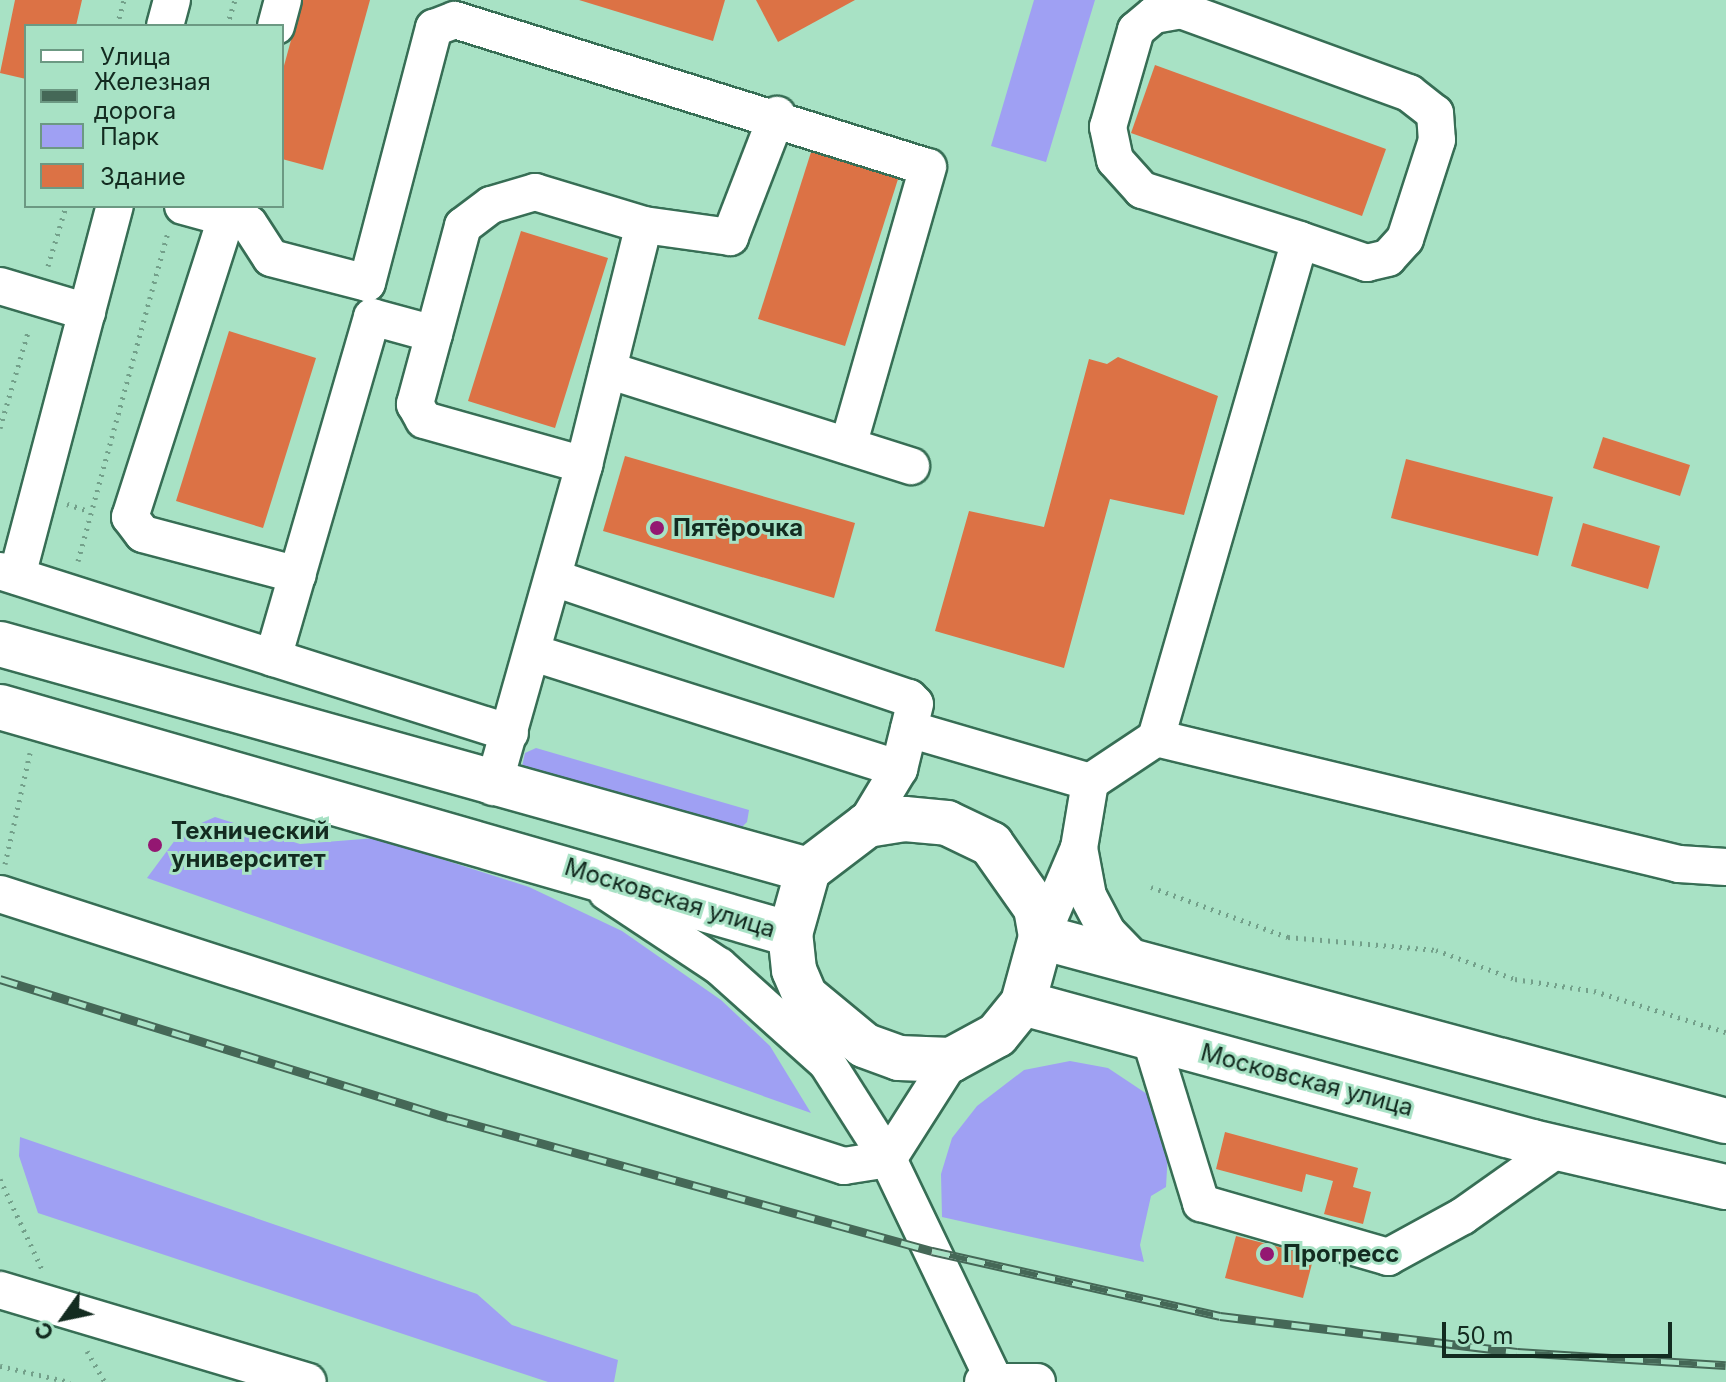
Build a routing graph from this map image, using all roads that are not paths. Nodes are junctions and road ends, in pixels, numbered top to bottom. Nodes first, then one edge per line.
1 (172, 0) edge
2 (283, 0) edge
3 (166, 24) edge
4 (277, 24) edge
5 (777, 115) junction
6 (114, 208) edge
7 (228, 212) edge
8 (177, 213) edge
9 (644, 225) junction
10 (1300, 240) junction
11 (0, 286) edge
12 (87, 312) junction
13 (434, 334) junction
14 (608, 370) junction
15 (848, 446) junction
16 (584, 465) junction
17 (911, 466) dead end
18 (9, 573) edge
19 (298, 575) junction
20 (557, 579) junction
21 (0, 644) edge
22 (534, 653) junction
23 (273, 658) junction
24 (0, 707) edge
25 (909, 729) junction
26 (510, 733) junction
27 (1156, 738) junction
28 (899, 769) junction
29 (1090, 782) junction
30 (493, 787) junction
31 (864, 827) junction
32 (1079, 848) junction
33 (564, 866) junction
34 (1726, 867) edge
35 (808, 870) junction
36 (0, 894) edge
37 (790, 934) junction
38 (1041, 937) junction
39 (1139, 965) junction
40 (805, 996) junction
41 (1023, 1003) junction
42 (1150, 1037) junction
43 (951, 1060) junction
44 (827, 1063) junction
45 (1726, 1121) edge
46 (1559, 1148) junction
47 (888, 1159) junction
48 (1726, 1187) edge
49 (0, 1290) edge
50 (988, 1380) edge
51 (308, 1382) edge
52 (1037, 1382) edge

1 - 3 street
2 - 4 street
5 - 7 street
5 - 9 street
5 - 15 street
6 - 12 street
7 - 8 street
7 - 19 street
9 - 13 street
9 - 14 street
10 - 10 street
10 - 27 street
11 - 12 street
12 - 18 street
13 - 16 street
13 - 19 street
14 - 15 street
14 - 16 street
15 - 17 street
16 - 20 street
18 - 23 street
19 - 23 street
20 - 22 street
20 - 25 street
21 - 30 main road
22 - 26 street
22 - 28 street
23 - 26 street
24 - 33 main road, Московская улица
25 - 28 street
25 - 29 street
26 - 30 street
27 - 29 street
27 - 34 street
28 - 31 street
29 - 32 street
30 - 35 main road
31 - 35 main road
31 - 38 main road
32 - 38 street
32 - 39 street
33 - 37 main road, Московская улица
33 - 44 street
35 - 37 main road
36 - 47 street
37 - 40 main road, Московская улица
38 - 39 main road
38 - 41 main road
39 - 45 main road
40 - 43 main road
40 - 44 street
41 - 42 main road, Московская улица
41 - 43 main road
42 - 46 main road, Московская улица
42 - 46 street
43 - 47 street
44 - 47 street
46 - 48 main road, Московская улица
47 - 50 street
49 - 51 street
50 - 52 street

